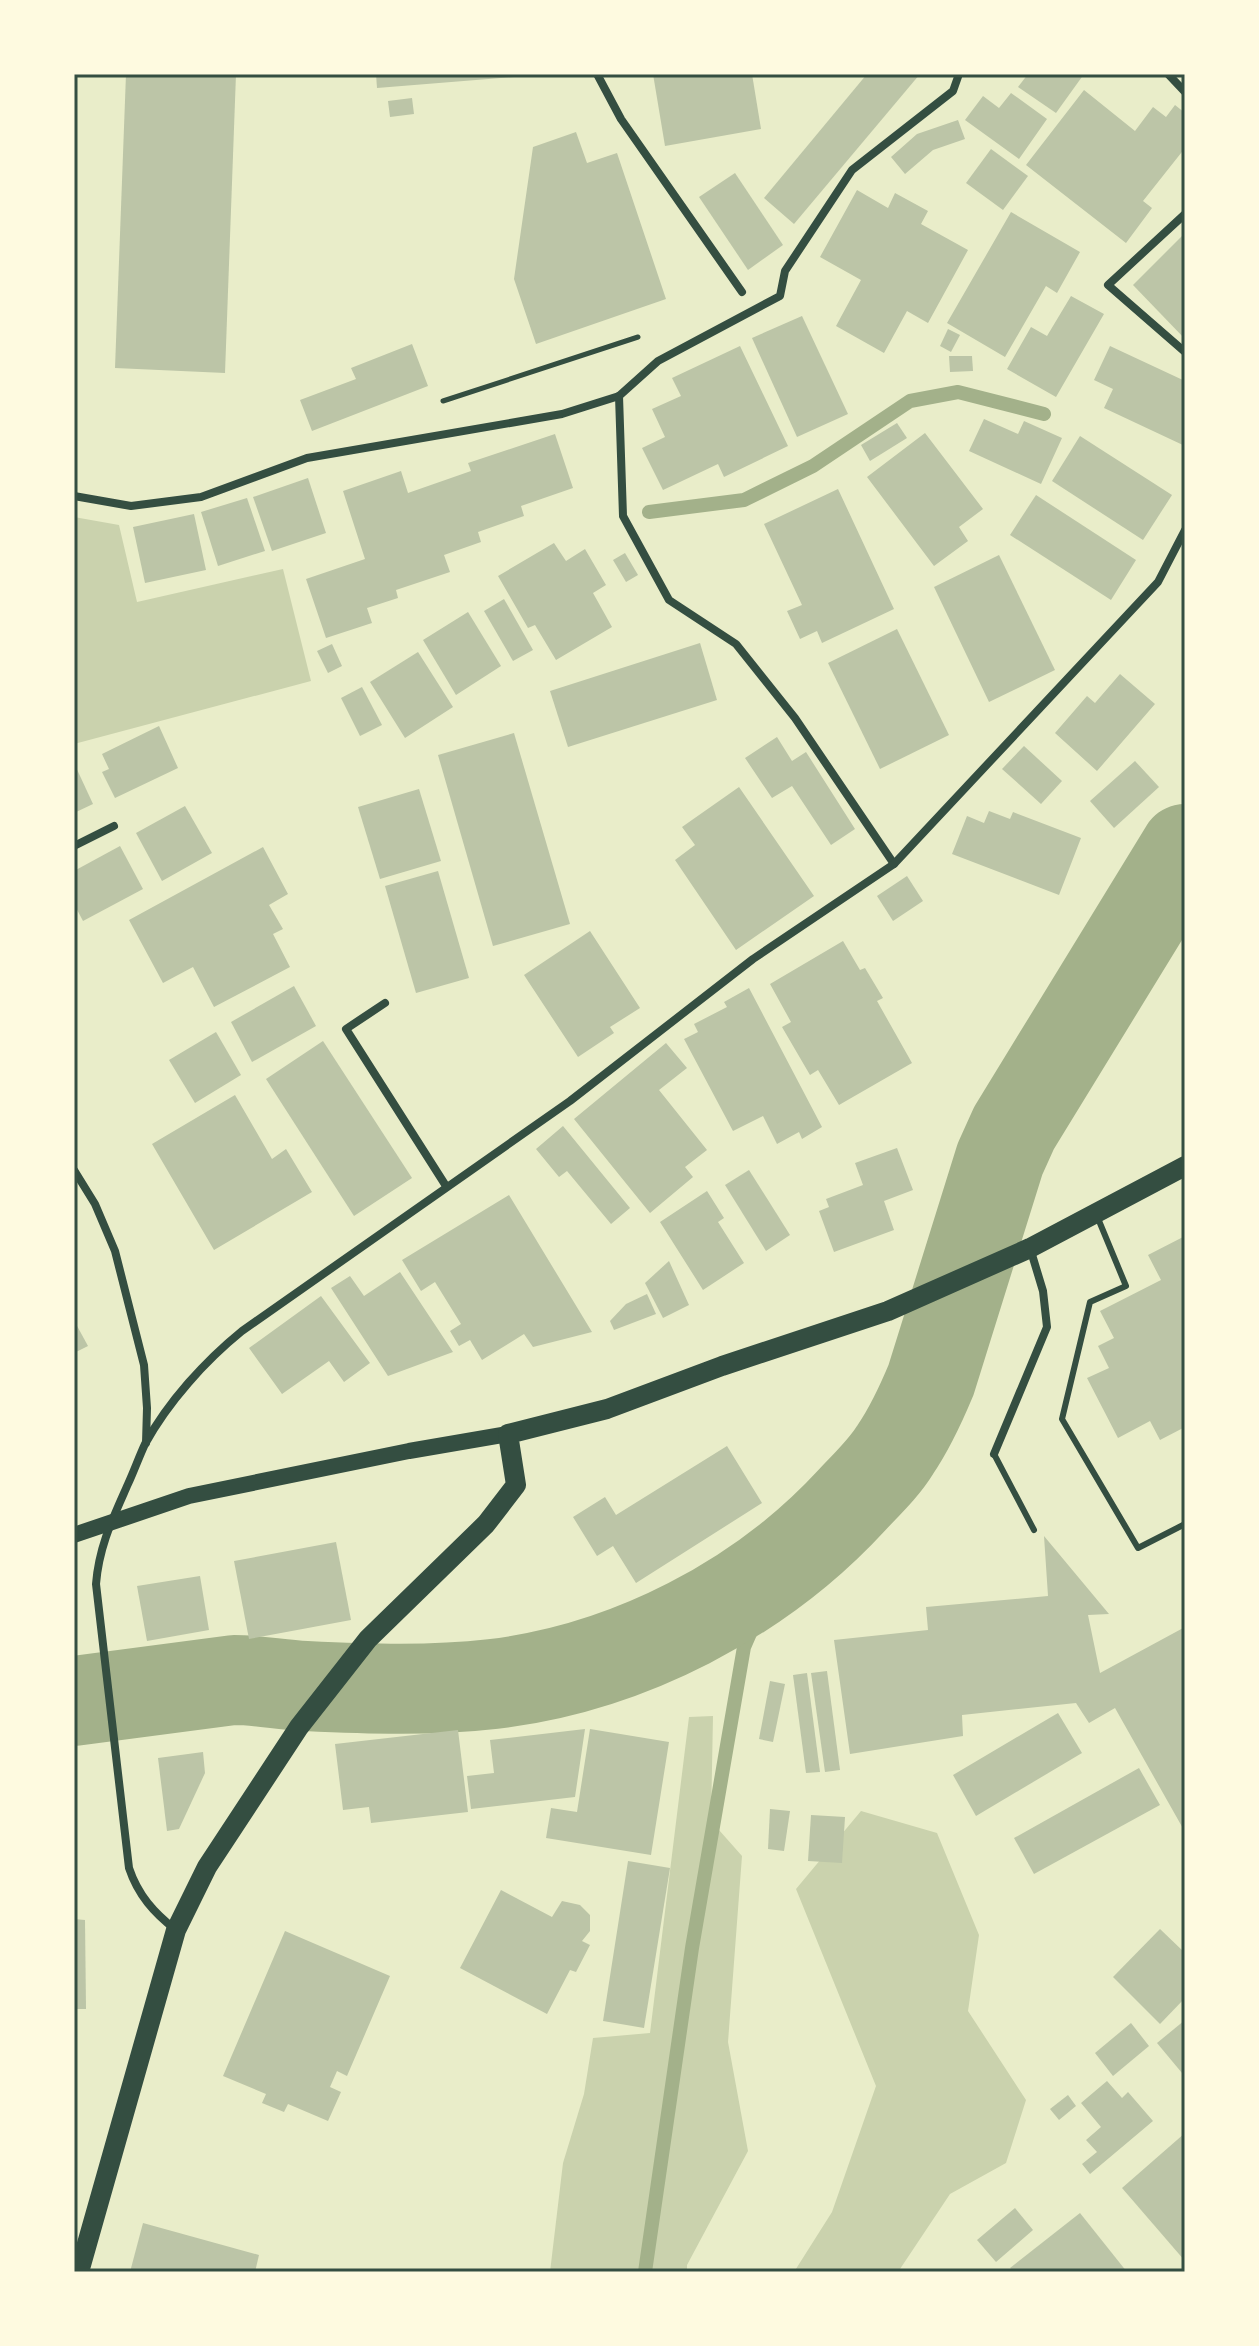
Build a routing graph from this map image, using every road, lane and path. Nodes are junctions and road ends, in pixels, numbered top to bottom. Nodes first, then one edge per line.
1 (597, 74) edge
2 (959, 74) edge
3 (1168, 74) edge
4 (1185, 92) edge
5 (1185, 214) edge
6 (742, 292) dead end
7 (644, 335) dead end
8 (1185, 352) edge
9 (619, 396) junction
10 (436, 404) dead end
11 (74, 496) edge
12 (1185, 530) edge
13 (114, 826) dead end
14 (74, 846) edge
15 (894, 864) junction
16 (385, 1003) dead end
17 (1185, 1166) edge
18 (74, 1170) edge
19 (446, 1186) junction
20 (1096, 1213) junction
21 (1030, 1248) junction
22 (508, 1434) junction
23 (146, 1443) junction
24 (994, 1454) joint
25 (110, 1522) junction
26 (1185, 1524) edge
27 (1034, 1530) dead end
28 (74, 1535) edge
29 (176, 1930) junction
30 (79, 2272) edge

1 - 6 street
2 - 9 street
3 - 4 street
5 - 8 street
7 - 10 path
9 - 11 street
9 - 15 street
12 - 15 street
13 - 14 street
15 - 19 street
16 - 19 street
17 - 20 main road
18 - 23 street
19 - 23 street
20 - 21 main road
20 - 26 lane
21 - 22 main road
21 - 24 street
22 - 25 main road
22 - 29 main road
23 - 25 street
24 - 27 lane
25 - 28 main road
25 - 29 street
29 - 30 main road

